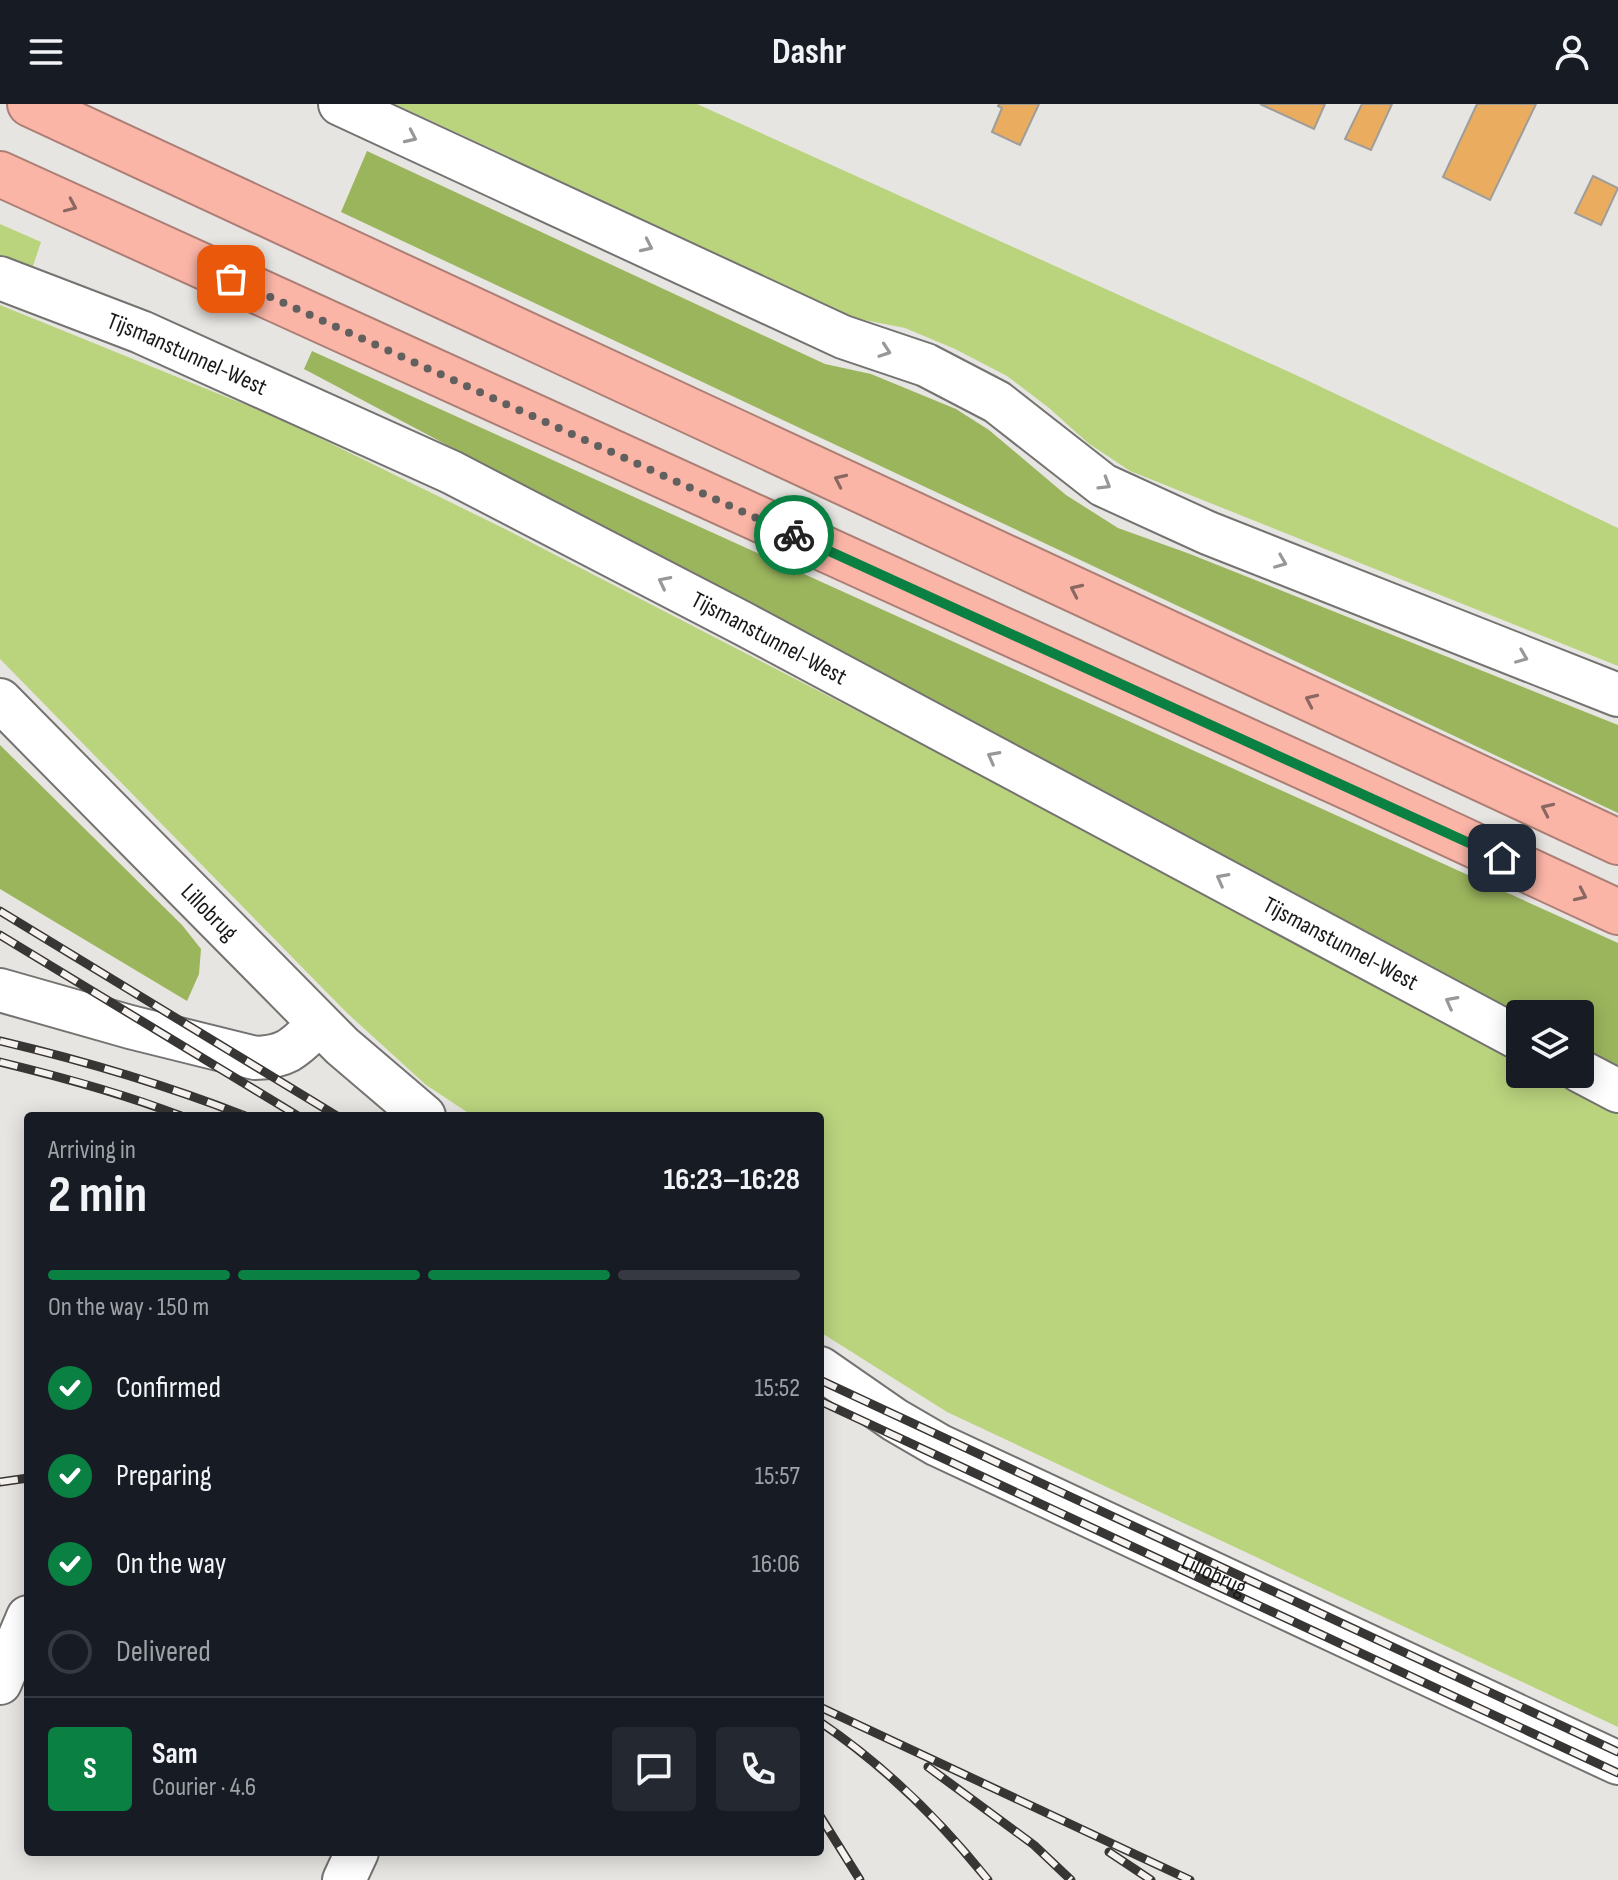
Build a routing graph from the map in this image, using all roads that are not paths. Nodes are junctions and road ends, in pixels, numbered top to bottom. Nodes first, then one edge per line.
1 (30, 104) edge
2 (340, 104) edge
3 (0, 174) edge
4 (0, 278) edge
5 (1618, 695) edge
6 (0, 700) edge
7 (1618, 842) edge
8 (1618, 912) edge
9 (0, 990) edge
10 (319, 1024) junction
11 (1506, 1032) edge
12 (1594, 1078) edge
13 (1618, 1091) edge
14 (419, 1112) edge
15 (824, 1371) edge
16 (24, 1626) edge
17 (0, 1683) edge
18 (1618, 1763) edge
19 (355, 1856) edge
20 (344, 1880) edge

7 -> 1 highway
2 -> 5 street
3 -> 8 highway
11 -> 4 street, Tijsmanstunnel-West
6 - 10 street, Lillobrug
9 - 10 street
10 - 14 street, Lillobrug
12 - 13 street
15 - 18 street, Lillobrug
16 - 17 street
19 - 20 street

